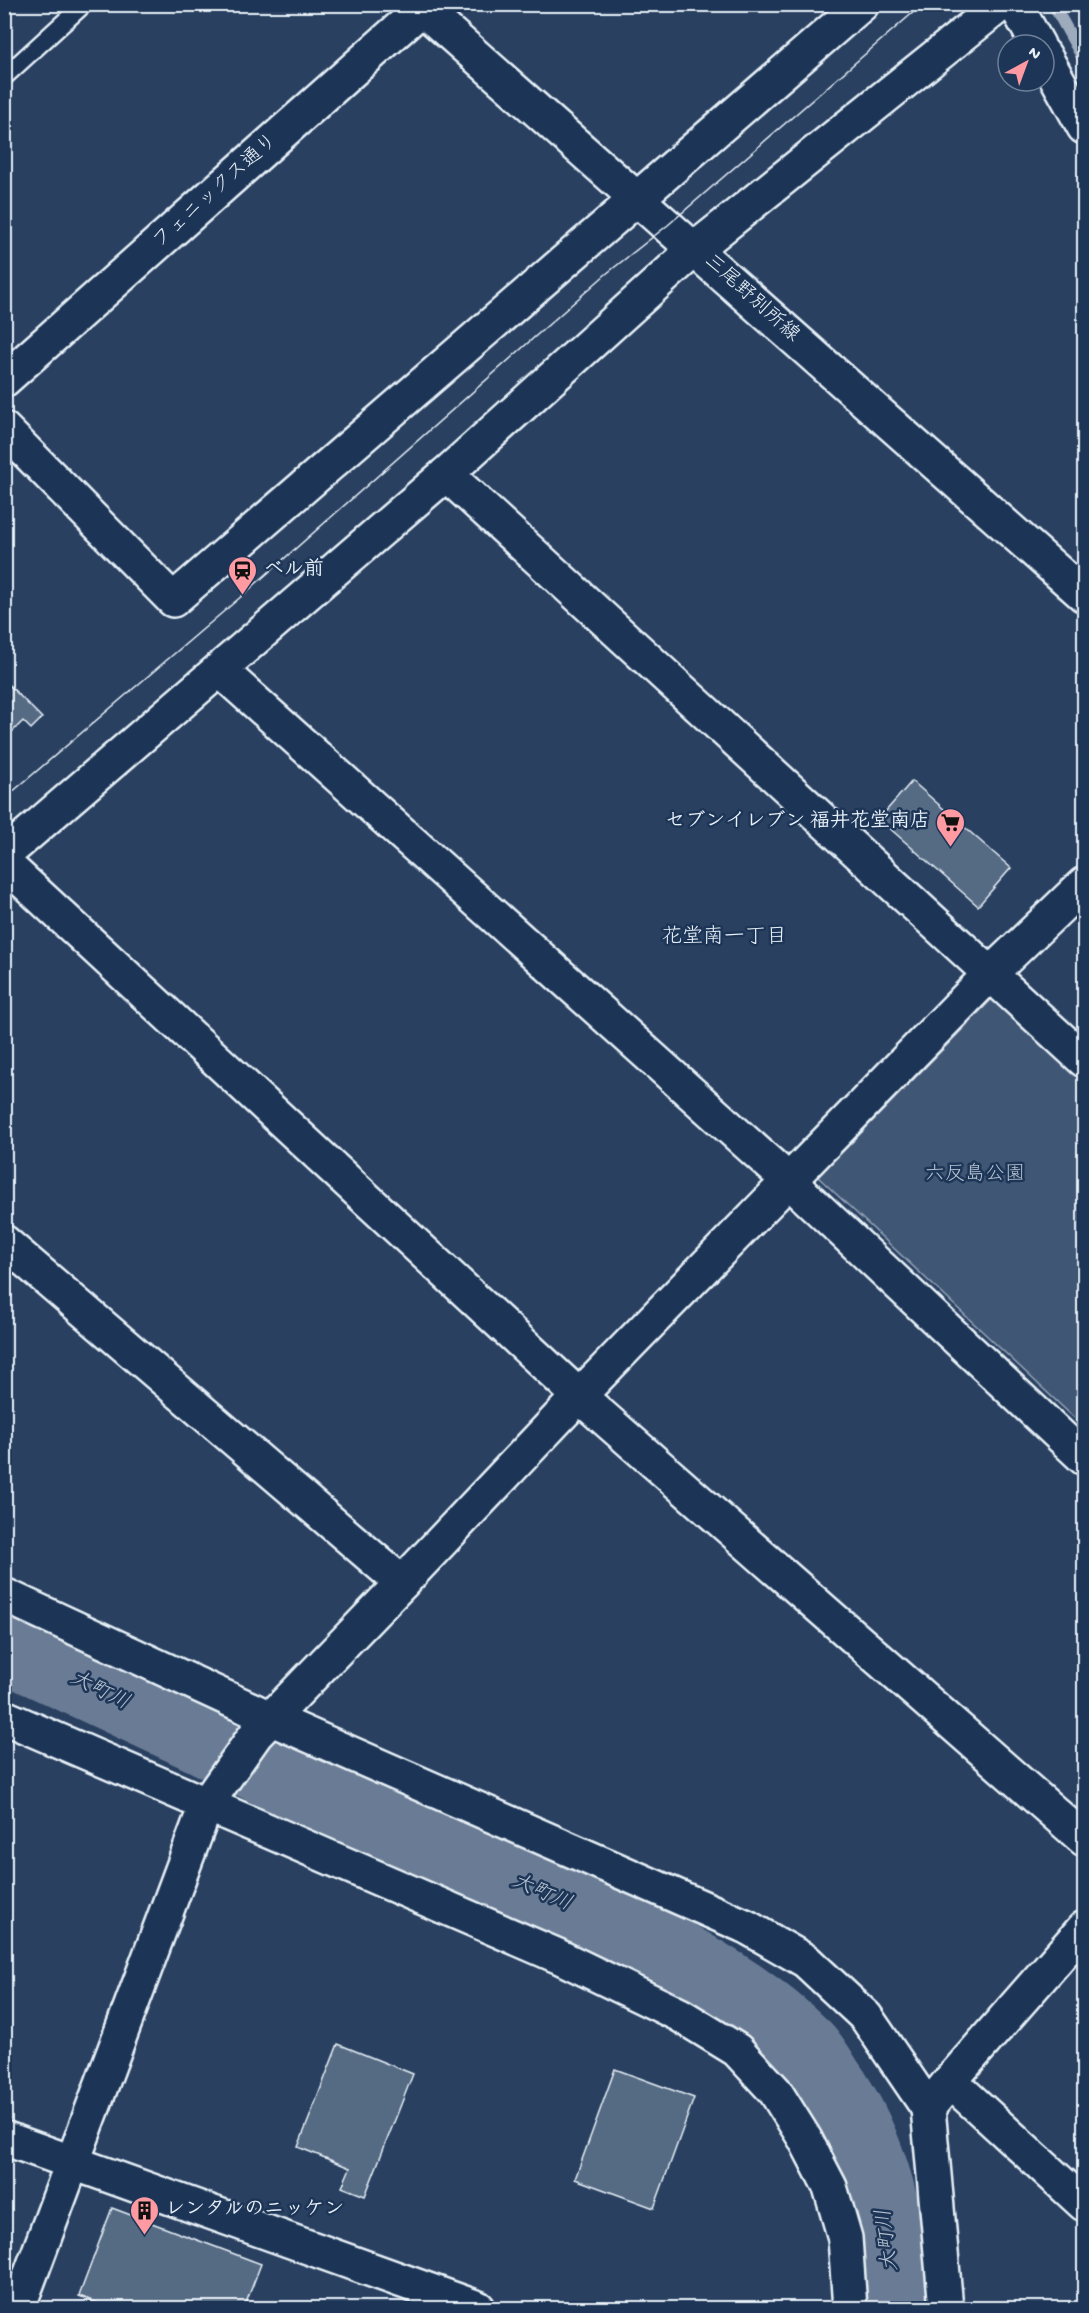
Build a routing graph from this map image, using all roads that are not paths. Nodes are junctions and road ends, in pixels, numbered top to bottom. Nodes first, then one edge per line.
1 (84, 4) edge
2 (862, 4) edge
3 (1001, 4) edge
4 (1015, 4) edge
5 (422, 6) edge
6 (1031, 33) edge
7 (4, 77) edge
8 (1056, 77) edge
9 (1084, 127) edge
10 (636, 199) junction
11 (695, 249) junction
12 (4, 380) edge
13 (4, 429) edge
14 (446, 474) junction
15 (1084, 595) edge
16 (221, 671) junction
17 (4, 855) edge
18 (4, 863) edge
19 (1084, 884) edge
20 (990, 974) junction
21 (1084, 1060) edge
22 (788, 1180) junction
23 (4, 1242) edge
24 (579, 1396) junction
25 (1084, 1458) edge
26 (402, 1583) junction
27 (4, 1595) edge
28 (4, 1717) edge
29 (264, 1727) junction
30 (212, 1794) junction
31 (1084, 1839) edge
32 (1084, 1928) edge
33 (950, 2081) junction
34 (928, 2108) junction
35 (4, 2138) edge
36 (73, 2164) junction
37 (1084, 2204) edge
38 (18, 2308) edge
39 (478, 2308) edge
40 (850, 2308) edge
41 (946, 2308) edge

1 - 7 lane
2 - 10 street
3 - 11 street
4 - 6 street
5 - 10 street, 三尾野別所線
5 - 12 street, フェニックス通り
8 - 9 street
10 - 11 street, 三尾野別所線
10 - 13 street
11 - 14 street
11 - 15 street, 三尾野別所線
14 - 16 street
14 - 20 street
16 - 17 street
16 - 22 street
18 - 24 street
19 - 20 street
20 - 21 street
20 - 22 street
22 - 24 street
22 - 25 street
23 - 26 street
24 - 26 street
24 - 31 street
26 - 29 street
27 - 29 street
28 - 30 street
29 - 30 street
29 - 34 street
30 - 36 street
30 - 40 street
32 - 33 street
33 - 34 street
33 - 37 street
34 - 41 street
35 - 36 street
36 - 38 street
36 - 39 street

